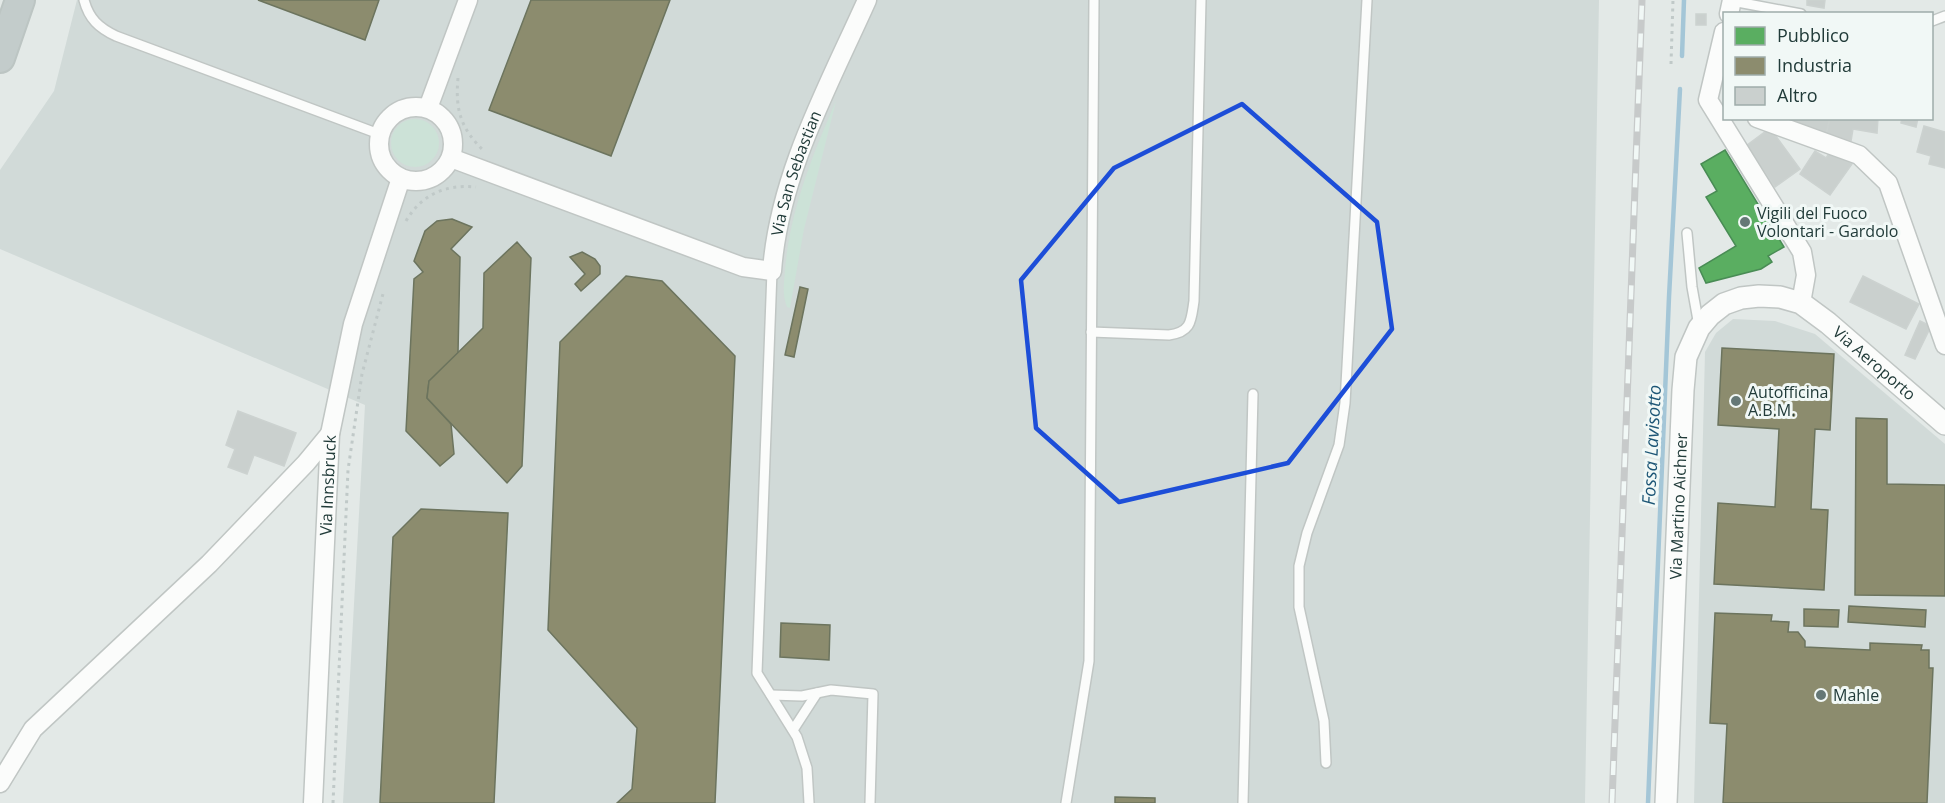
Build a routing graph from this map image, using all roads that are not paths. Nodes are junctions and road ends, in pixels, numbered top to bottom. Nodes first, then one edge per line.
1 (20, 0) edge
2 (84, 0) edge
3 (468, 0) edge
4 (867, 0) edge
5 (1094, 0) edge
6 (1201, 0) edge
7 (1367, 0) edge
8 (1731, 5) edge
9 (1785, 12) edge
10 (1723, 48) edge
11 (0, 58) edge
12 (1716, 103) edge
13 (428, 108) junction
14 (1726, 120) edge
15 (1763, 120) edge
16 (379, 134) junction
17 (451, 158) junction
18 (401, 178) junction
19 (1687, 233) dead end
20 (772, 271) junction
21 (1801, 303) junction
22 (1699, 328) junction
23 (1091, 332) junction
24 (1945, 345) edge
25 (1253, 394) dead end
26 (1945, 424) edge
27 (330, 434) junction
28 (818, 693) junction
29 (771, 695) junction
30 (793, 730) junction
31 (1326, 763) dead end
32 (0, 783) edge
33 (313, 803) edge
34 (809, 803) edge
35 (870, 803) edge
36 (1066, 803) edge
37 (1243, 803) edge
38 (1666, 803) edge

1 - 11 highway
2 - 16 lane
3 - 13 street
4 - 20 street, Via San Sebastian
5 - 23 lane
6 - 23 lane
7 - 31 lane
8 - 9 lane
10 - 12 street
13 - 16 street
13 - 17 street
14 - 21 street
15 - 24 street
16 - 18 street
17 - 18 street
17 - 20 street
18 - 27 street, Via Innsbruck
19 - 22 lane
20 - 29 lane, Via San Sebastian
21 - 22 street, Via Martino Aichner
21 - 26 street, Via Aeroporto
22 - 38 street, Via Martino Aichner
23 - 36 lane
25 - 37 lane
27 - 32 street
27 - 33 street, Via Innsbruck
28 - 29 lane
28 - 30 lane
28 - 35 lane
29 - 30 lane, Via San Sebastian
30 - 34 lane, Via San Sebastian

